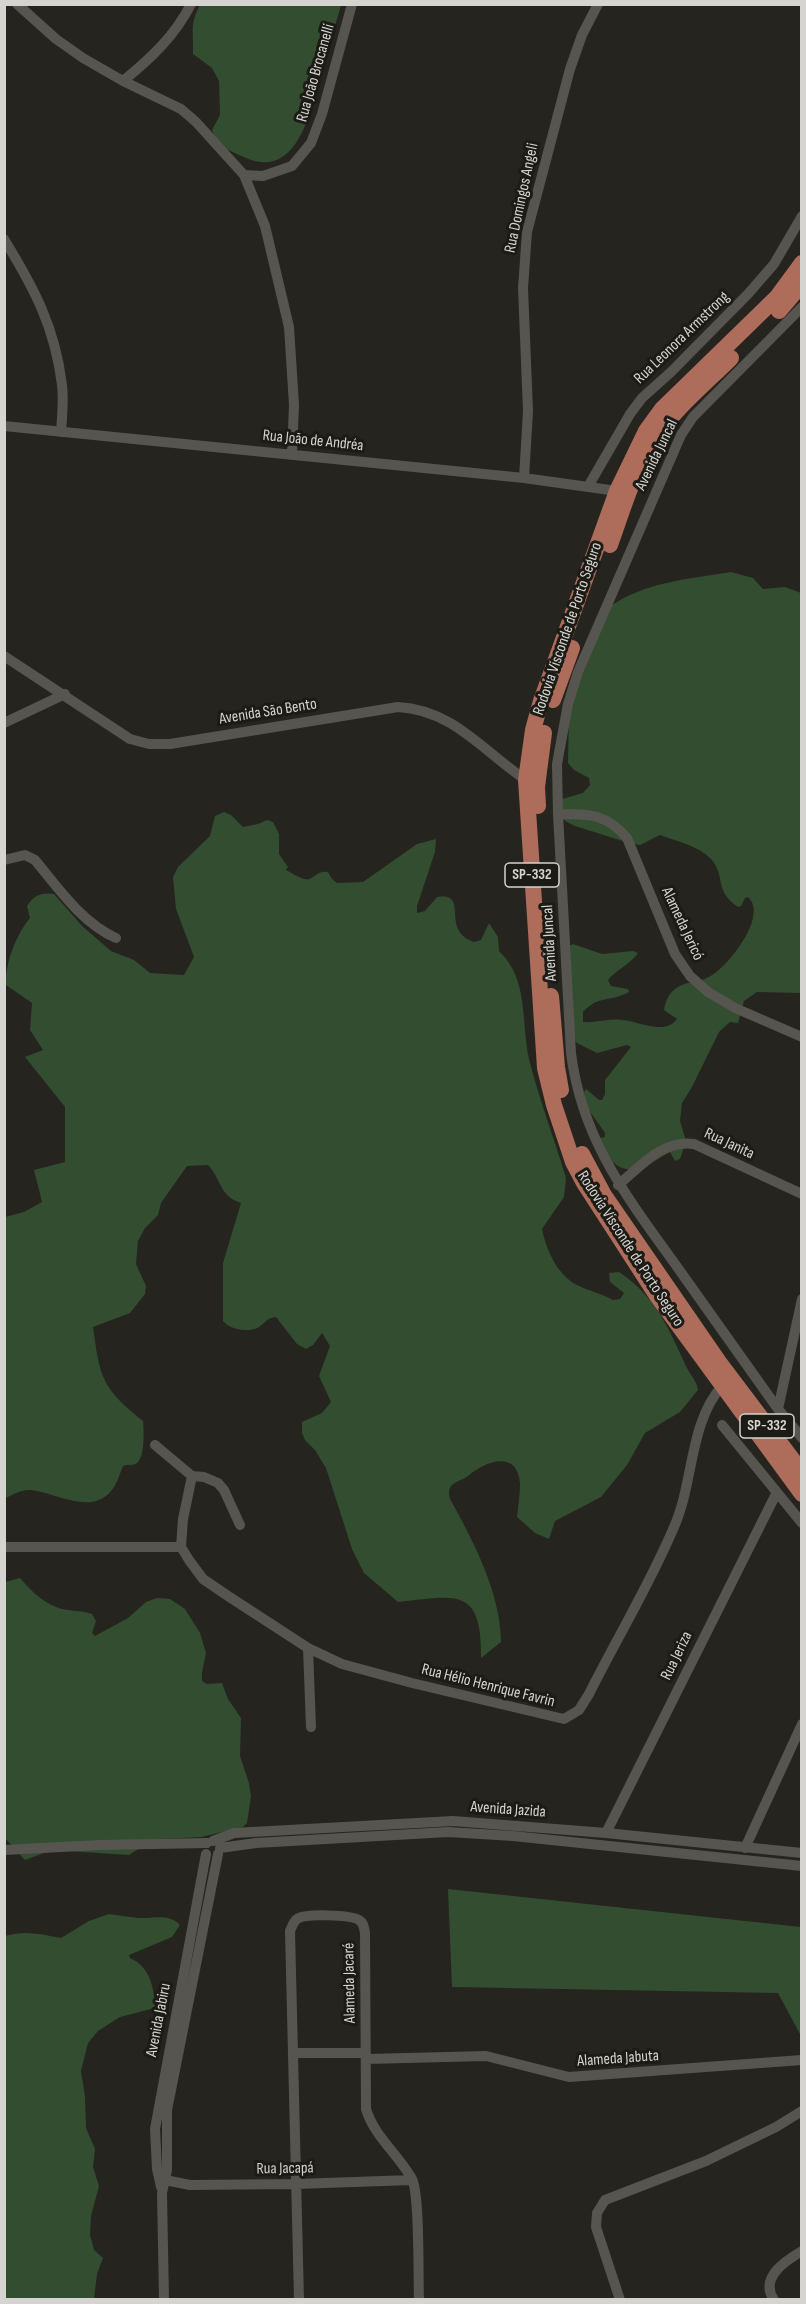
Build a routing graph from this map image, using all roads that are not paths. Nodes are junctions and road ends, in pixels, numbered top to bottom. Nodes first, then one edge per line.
1 (17, 4) edge
2 (191, 4) edge
3 (352, 4) edge
4 (598, 4) edge
5 (123, 81) junction
6 (244, 175) junction
7 (801, 216) edge
8 (4, 239) edge
9 (801, 262) edge
10 (801, 284) edge
11 (799, 312) edge
12 (4, 426) edge
13 (61, 432) junction
14 (292, 454) junction
15 (524, 478) junction
16 (590, 486) junction
17 (617, 491) junction
18 (4, 656) edge
19 (65, 694) junction
20 (4, 723) edge
21 (531, 783) junction
22 (558, 814) junction
23 (4, 860) edge
24 (116, 938) dead end
25 (801, 1037) edge
26 (618, 1185) junction
27 (801, 1194) edge
28 (801, 1299) edge
29 (723, 1386) junction
30 (778, 1409) junction
31 (722, 1425) dead end
32 (801, 1438) edge
33 (155, 1445) dead end
34 (801, 1472) edge
35 (192, 1476) junction
36 (776, 1494) junction
37 (801, 1494) edge
38 (801, 1523) edge
39 (240, 1525) dead end
40 (4, 1547) edge
41 (181, 1547) junction
42 (308, 1648) junction
43 (801, 1724) edge
44 (311, 1727) dead end
45 (606, 1833) junction
46 (604, 1846) junction
47 (213, 1848) junction
48 (745, 1848) junction
49 (4, 1850) edge
50 (801, 1854) edge
51 (743, 1860) junction
52 (801, 1866) edge
53 (293, 2053) junction
54 (366, 2056) junction
55 (801, 2060) edge
56 (801, 2111) edge
57 (162, 2179) junction
58 (412, 2180) junction
59 (296, 2184) junction
60 (801, 2251) edge
61 (164, 2300) edge
62 (298, 2300) edge
63 (419, 2300) edge
64 (620, 2300) edge
65 (774, 2300) edge

1 - 5 street
2 - 5 street
3 - 6 street, Rua João Brocanelli
4 - 15 street, Rua Domingos Angeli
5 - 6 street
6 - 14 street
7 - 16 street, Rua Leonora Armstrong
8 - 13 street
9 - 17 main road, Rodovia Visconde de Porto Seguro / SP-332
10 - 21 main road, Rodovia Visconde de Porto Seguro / SP-332
11 - 22 street, Avenida Juncal
12 - 13 street, Rua João de Andréa
13 - 14 street, Rua João de Andréa
14 - 15 street, Rua João de Andréa
15 - 16 street, Rua João de Andréa
16 - 17 street, Rua João de Andréa
17 - 21 main road, Rodovia Visconde de Porto Seguro / SP-332
18 - 19 street, Avenida São Bento
19 - 20 street
19 - 21 street, Avenida São Bento
21 - 29 main road, Rodovia Visconde de Porto Seguro / SP-332
21 - 34 main road, Rodovia Visconde de Porto Seguro / SP-332
22 - 25 street, Alameda Jericó
22 - 26 street, Avenida Juncal
23 - 24 street
26 - 27 street, Rua Janita
26 - 30 street, Avenida Juncal
28 - 30 street
29 - 37 main road, Rodovia Visconde de Porto Seguro / SP-332
29 - 42 street, Rua Hélio Henrique Favrin
30 - 32 street, Avenida Juncal
31 - 36 street
33 - 35 street
35 - 39 street
35 - 41 street
36 - 38 street
36 - 45 street, Rua Jeriza
40 - 41 street
41 - 42 street, Rua Hélio Henrique Favrin
42 - 44 street
43 - 48 street
45 - 46 street, Rua Jeriza
45 - 47 street, Avenida Jazida
45 - 48 street, Avenida Jazida
46 - 47 street, Avenida Jazida
46 - 51 street, Avenida Jazida
47 - 49 street, Avenida Jazida
47 - 57 street, Avenida Jabiru
48 - 50 street, Avenida Jazida
48 - 51 street
51 - 52 street, Avenida Jazida
53 - 54 street, Alameda Jabuta
53 - 54 street, Alameda Jacaré
53 - 59 street, Alameda Jacaré
54 - 55 street, Alameda Jabuta
54 - 58 street, Alameda Jacaré
56 - 64 street
57 - 59 street, Rua Jacapá
57 - 61 street, Avenida Jabiru
58 - 59 street, Rua Jacapá
58 - 63 street, Alameda Jacaré
59 - 62 street, Alameda Jacaré
60 - 65 street

